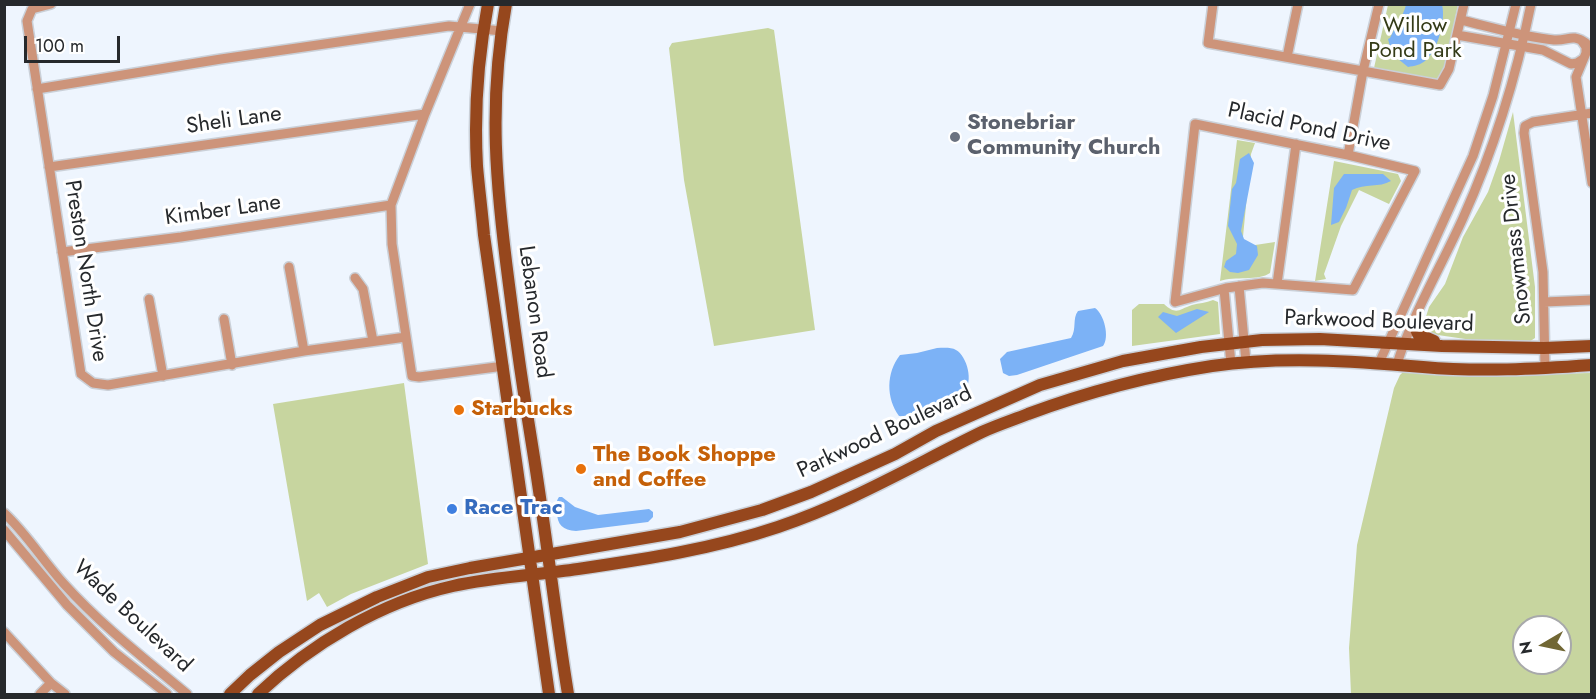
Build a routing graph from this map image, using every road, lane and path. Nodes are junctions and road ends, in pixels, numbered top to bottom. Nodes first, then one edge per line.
1 (51, 4) edge
2 (470, 4) edge
3 (489, 4) edge
4 (506, 4) edge
5 (1213, 4) edge
6 (1298, 4) edge
7 (1379, 4) edge
8 (1464, 4) edge
9 (1516, 4) edge
10 (1531, 4) edge
11 (1461, 20) junction
12 (462, 27) junction
13 (484, 28) junction
14 (502, 31) junction
15 (1510, 32) junction
16 (1457, 35) junction
17 (1525, 35) junction
18 (1567, 38) junction
19 (1581, 40) junction
20 (1507, 44) junction
21 (1592, 45) edge
22 (1522, 47) junction
23 (1592, 52) edge
24 (1287, 57) junction
25 (1583, 59) junction
26 (1563, 61) junction
27 (1363, 71) junction
28 (1576, 78) junction
29 (37, 89) junction
30 (1586, 113) edge
31 (425, 114) junction
32 (1296, 144) junction
33 (1348, 155) junction
34 (49, 167) junction
35 (1591, 178) edge
36 (391, 205) junction
37 (62, 252) junction
38 (289, 267) dead end
39 (355, 278) dead end
40 (1277, 284) junction
41 (1239, 286) junction
42 (1224, 289) junction
43 (149, 299) dead end
44 (1592, 300) edge
45 (1544, 302) junction
46 (224, 319) dead end
47 (1413, 322) junction
48 (406, 338) junction
49 (373, 341) junction
50 (1244, 341) junction
51 (1387, 343) junction
52 (1228, 344) junction
53 (1403, 344) junction
54 (1455, 346) junction
55 (1592, 346) edge
56 (1544, 348) junction
57 (304, 351) junction
58 (1123, 361) junction
59 (1246, 362) junction
60 (1379, 363) junction
61 (519, 364) junction
62 (1231, 364) junction
63 (1397, 364) junction
64 (232, 365) junction
65 (1592, 365) edge
66 (504, 366) junction
67 (1545, 368) junction
68 (163, 376) junction
69 (1128, 381) junction
70 (1001, 403) junction
71 (1009, 421) junction
72 (895, 454) junction
73 (905, 472) junction
74 (4, 513) edge
75 (20, 529) junction
76 (7, 533) edge
77 (550, 555) junction
78 (530, 558) junction
79 (552, 572) junction
80 (533, 574) junction
81 (324, 622) junction
82 (4, 632) edge
83 (116, 634) junction
84 (332, 637) junction
85 (124, 642) junction
86 (106, 644) junction
87 (114, 652) junction
88 (51, 683) junction
89 (40, 694) edge
90 (65, 694) edge
91 (167, 694) edge
92 (187, 694) edge
93 (230, 694) edge
94 (258, 694) edge
95 (549, 694) edge
96 (568, 694) edge

1 - 29 street, Preston North Drive
2 - 12 street
3 - 13 main road, Lebanon Road
4 - 14 main road, Lebanon Road
5 - 24 street
6 - 24 street
7 - 27 street
8 - 11 street
9 - 15 street
10 - 17 street
11 - 15 street
11 - 16 street
12 - 13 street
12 - 29 street
12 - 31 street
13 - 14 street
13 - 66 main road, Lebanon Road
14 - 61 main road, Lebanon Road
15 - 17 street
15 - 20 street
16 - 20 street
16 - 27 street
17 - 18 street
17 - 22 street
18 - 19 street
18 - 26 street
19 - 21 street
19 - 25 street
20 - 22 street
20 - 51 street
22 - 26 street
22 - 47 street
23 - 25 street
24 - 27 street
25 - 26 street
25 - 28 street
26 - 28 street
27 - 33 street
28 - 30 street
29 - 34 street, Preston North Drive
30 - 35 street
30 - 45 street, Snowmass Drive
31 - 34 street, Sheli Lane
31 - 36 street
32 - 33 street, Placid Pond Drive
32 - 40 street
32 - 42 street, Placid Pond Drive
33 - 40 street, Placid Pond Drive
34 - 37 street, Preston North Drive
36 - 37 street, Kimber Lane
36 - 48 street
37 - 68 street, Preston North Drive
38 - 57 street
39 - 49 street
40 - 41 street
41 - 42 street
41 - 50 street
42 - 52 street
43 - 68 street
44 - 45 street
45 - 56 street, Snowmass Drive
46 - 64 street
47 - 53 street
47 - 54 main road
48 - 49 street, Preston North Drive
48 - 66 street
49 - 57 street, Preston North Drive
50 - 51 main road, Parkwood Boulevard
50 - 52 main road, Parkwood Boulevard
50 - 59 street
51 - 53 main road, Parkwood Boulevard
51 - 60 street
52 - 58 main road, Parkwood Boulevard
52 - 62 street
53 - 54 main road, Parkwood Boulevard
53 - 63 street
54 - 56 main road, Parkwood Boulevard
55 - 56 main road, Parkwood Boulevard
56 - 67 street, Snowmass Drive
57 - 64 street, Preston North Drive
58 - 69 main road
58 - 70 main road, Parkwood Boulevard
59 - 60 main road, Parkwood Boulevard
59 - 62 main road, Parkwood Boulevard
60 - 63 main road, Parkwood Boulevard
61 - 66 main road
61 - 77 main road, Lebanon Road
62 - 69 main road, Parkwood Boulevard
63 - 67 main road, Parkwood Boulevard
64 - 68 street, Preston North Drive
65 - 67 main road, Parkwood Boulevard
66 - 78 main road, Lebanon Road
69 - 71 main road, Parkwood Boulevard
70 - 71 main road
70 - 72 main road, Parkwood Boulevard
71 - 73 main road, Parkwood Boulevard
72 - 73 main road
72 - 77 main road, Parkwood Boulevard
73 - 79 main road, Parkwood Boulevard
74 - 75 street, Wade Boulevard
75 - 76 street
75 - 83 street, Wade Boulevard
76 - 86 street, Wade Boulevard
77 - 78 main road, Parkwood Boulevard
77 - 79 main road, Lebanon Road
78 - 80 main road, Lebanon Road
78 - 81 main road, Parkwood Boulevard
79 - 80 main road, Parkwood Boulevard
79 - 96 main road, Lebanon Road
80 - 84 main road, Parkwood Boulevard
80 - 95 main road, Lebanon Road
81 - 84 main road
81 - 93 main road, Parkwood Boulevard
82 - 88 street
83 - 85 street, Wade Boulevard
83 - 86 street
84 - 94 main road, Parkwood Boulevard
85 - 87 street
85 - 92 street, Wade Boulevard
86 - 87 street, Wade Boulevard
87 - 91 street, Wade Boulevard
88 - 89 street
88 - 90 street

